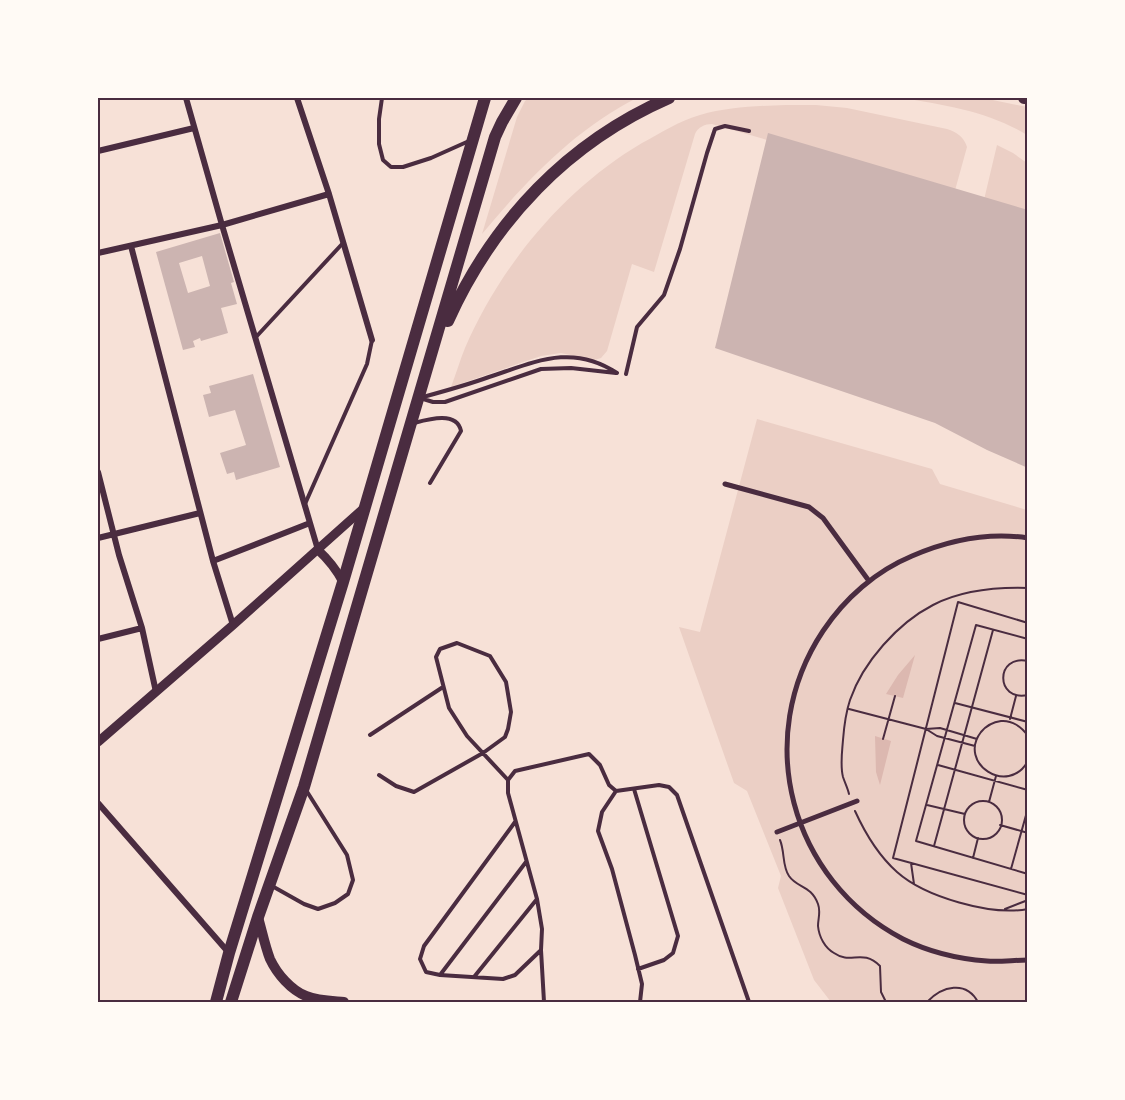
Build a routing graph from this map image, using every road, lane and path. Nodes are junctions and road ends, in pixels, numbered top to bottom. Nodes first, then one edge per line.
1 (186, 98) edge
2 (297, 98) edge
3 (382, 98) edge
4 (485, 98) edge
5 (516, 98) edge
6 (669, 98) edge
7 (194, 128) junction
8 (749, 131) dead end
9 (472, 140) junction
10 (98, 151) edge
11 (329, 194) junction
12 (222, 225) junction
13 (343, 243) junction
14 (131, 246) junction
15 (98, 253) edge
16 (255, 338) junction
17 (372, 340) joint
18 (428, 366) junction
19 (626, 374) dead end
20 (399, 392) junction
21 (419, 398) junction
22 (392, 414) junction
23 (411, 422) junction
24 (98, 472) edge
25 (430, 483) dead end
26 (724, 484) dead end
27 (304, 505) junction
28 (364, 508) junction
29 (200, 513) junction
30 (310, 523) junction
31 (113, 534) junction
32 (98, 538) edge
33 (1028, 538) edge
34 (318, 550) junction
35 (213, 561) junction
36 (869, 581) junction
37 (343, 582) junction
38 (1028, 588) edge
39 (956, 596) junction
40 (958, 602) junction
41 (1028, 622) edge
42 (233, 625) junction
43 (142, 628) junction
44 (993, 630) junction
45 (98, 639) edge
46 (1028, 639) edge
47 (1028, 656) edge
48 (1027, 661) edge
49 (443, 687) junction
50 (156, 692) junction
51 (1016, 695) junction
52 (1028, 695) edge
53 (895, 696) dead end
54 (955, 703) junction
55 (848, 708) junction
56 (972, 708) junction
57 (889, 719) junction
58 (1010, 720) junction
59 (1028, 722) edge
60 (926, 729) junction
61 (947, 730) junction
62 (370, 735) dead end
63 (964, 735) junction
64 (1028, 736) edge
65 (945, 738) junction
66 (883, 739) dead end
67 (977, 739) junction
68 (98, 742) edge
69 (962, 743) junction
70 (975, 746) junction
71 (483, 753) junction
72 (1028, 761) edge
73 (938, 765) junction
74 (955, 770) junction
75 (379, 775) dead end
76 (996, 776) junction
77 (508, 780) junction
78 (995, 781) junction
79 (304, 787) junction
80 (634, 789) junction
81 (1028, 790) edge
82 (616, 791) junction
83 (855, 802) junction
84 (989, 802) junction
85 (98, 803) edge
86 (927, 804) junction
87 (1028, 808) edge
88 (944, 809) junction
89 (964, 814) junction
90 (516, 822) junction
91 (801, 823) junction
92 (1000, 825) junction
93 (1021, 831) junction
94 (777, 832) joint
95 (1028, 833) edge
96 (978, 838) junction
97 (934, 846) junction
98 (973, 858) junction
99 (527, 861) junction
100 (912, 863) junction
101 (1011, 869) junction
102 (1028, 874) edge
103 (914, 884) junction
104 (270, 885) junction
105 (1028, 895) edge
106 (537, 899) junction
107 (1028, 900) edge
108 (1028, 909) edge
109 (1001, 911) junction
110 (258, 917) junction
111 (541, 950) junction
112 (229, 953) junction
113 (1028, 960) edge
114 (638, 969) junction
115 (440, 975) junction
116 (474, 978) junction
117 (216, 1002) edge
118 (231, 1002) edge
119 (344, 1002) edge
120 (544, 1002) edge
121 (640, 1002) edge
122 (749, 1002) edge
123 (886, 1002) edge
124 (927, 1002) edge
125 (978, 1002) edge

1 - 7 street
2 - 11 street
3 - 9 lane
4 - 9 main road
5 - 18 main road
6 - 18 main road
7 - 10 street
7 - 12 street
8 - 19 lane
9 - 20 main road
11 - 12 street
11 - 13 street
12 - 14 street
12 - 16 street
13 - 16 lane
13 - 17 street
14 - 15 street
14 - 29 street
16 - 27 street
17 - 27 lane
18 - 21 main road
20 - 21 main road
20 - 22 main road
21 - 21 lane
21 - 23 main road
22 - 23 main road
22 - 28 main road
23 - 25 lane
23 - 79 main road
24 - 31 street
26 - 36 street
27 - 30 street
28 - 34 street
28 - 37 main road
29 - 31 street
29 - 35 street
30 - 34 street
30 - 35 street
31 - 32 street
31 - 43 street
33 - 36 street
34 - 37 street
34 - 42 street
35 - 42 street
36 - 91 street
37 - 112 main road
38 - 39 path
39 - 40 path
39 - 55 path
40 - 41 path
40 - 60 path
42 - 50 street
43 - 45 street
43 - 50 street
44 - 46 path
44 - 54 path
44 - 56 path
47 - 48 path
48 - 51 path
49 - 62 lane
49 - 71 lane
49 - 71 lane
50 - 68 street
51 - 52 path
51 - 58 path
53 - 57 path
54 - 56 path
54 - 61 path
55 - 57 path
55 - 83 path
56 - 58 path
56 - 63 path
57 - 60 path
57 - 66 path
58 - 59 path
58 - 64 path
58 - 67 path
60 - 61 path
60 - 65 path
60 - 100 path
61 - 63 path
61 - 65 path
63 - 67 path
63 - 69 path
65 - 69 path
65 - 73 path
67 - 70 path
69 - 70 path
69 - 74 path
70 - 76 path
71 - 75 lane
71 - 77 lane
72 - 76 path
73 - 74 path
73 - 86 path
74 - 78 path
74 - 88 path
76 - 78 path
77 - 82 lane
77 - 90 lane
78 - 81 path
78 - 84 path
79 - 104 main road
79 - 104 lane
80 - 82 lane
80 - 114 lane
80 - 122 lane
82 - 114 lane
83 - 91 street
83 - 103 path
84 - 89 path
84 - 92 path
85 - 112 street
86 - 88 path
86 - 97 path
87 - 93 path
88 - 89 path
88 - 97 path
89 - 96 path
90 - 99 lane
90 - 115 lane
91 - 94 street
91 - 113 street
92 - 93 path
92 - 96 path
93 - 95 path
93 - 101 path
94 - 123 path
96 - 98 path
97 - 98 path
98 - 101 path
99 - 106 lane
99 - 115 lane
100 - 103 path
100 - 105 path
101 - 102 path
103 - 109 path
104 - 110 main road
106 - 111 lane
106 - 116 lane
107 - 109 path
108 - 109 path
110 - 118 main road
110 - 119 main road
111 - 116 lane
111 - 120 lane
112 - 117 main road
114 - 121 lane
115 - 116 lane
124 - 125 path

